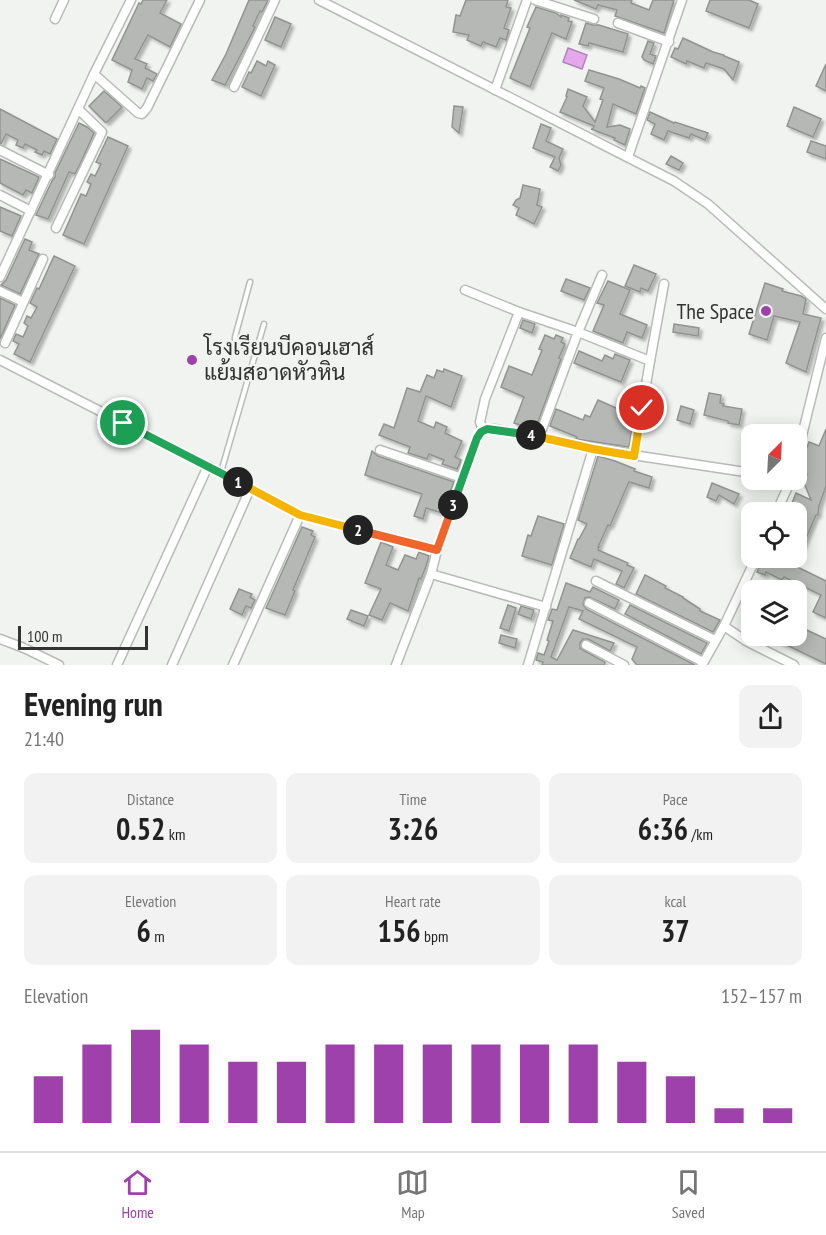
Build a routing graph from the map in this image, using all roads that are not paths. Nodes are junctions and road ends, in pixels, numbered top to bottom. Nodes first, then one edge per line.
1 (64, 0) edge
2 (131, 0) edge
3 (200, 0) edge
4 (275, 0) edge
5 (319, 0) edge
6 (527, 0) edge
7 (535, 0) edge
8 (682, 0) edge
9 (55, 19) dead end
10 (594, 19) dead end
11 (618, 23) dead end
12 (669, 42) junction
13 (94, 74) junction
14 (234, 87) dead end
15 (495, 90) junction
16 (78, 109) junction
17 (0, 150) edge
18 (628, 157) junction
19 (49, 175) junction
20 (0, 195) edge
21 (31, 211) junction
22 (56, 228) dead end
23 (43, 259) dead end
24 (602, 275) dead end
25 (0, 278) edge
26 (250, 282) dead end
27 (664, 284) dead end
28 (465, 290) dead end
29 (0, 291) edge
30 (23, 302) junction
31 (826, 309) edge
32 (519, 312) junction
33 (264, 324) dead end
34 (578, 332) junction
35 (826, 338) edge
36 (5, 343) dead end
37 (256, 353) junction
38 (0, 360) edge
39 (650, 361) junction
40 (805, 424) edge
41 (483, 430) junction
42 (539, 436) junction
43 (593, 449) junction
44 (380, 450) dead end
45 (634, 456) junction
46 (208, 466) junction
47 (741, 471) edge
48 (221, 473) junction
49 (462, 478) junction
50 (250, 489) junction
51 (300, 515) junction
52 (437, 550) junction
53 (751, 568) edge
54 (431, 574) junction
55 (596, 581) dead end
56 (589, 603) dead end
57 (546, 607) junction
58 (724, 626) junction
59 (0, 639) edge
60 (715, 640) junction
61 (586, 645) dead end
62 (702, 663) edge
63 (59, 665) edge
64 (117, 665) edge
65 (172, 665) edge
66 (232, 665) edge
67 (396, 665) edge
68 (528, 665) edge
69 (624, 665) edge
70 (794, 665) edge

1 - 9 street
2 - 13 street
3 - 13 street
4 - 14 street
5 - 15 street
6 - 15 street
7 - 10 street
8 - 12 street
11 - 12 street
12 - 18 street
13 - 16 street
15 - 18 street
16 - 19 street
16 - 22 street
17 - 19 street
18 - 31 street
19 - 21 street
20 - 21 street
21 - 25 street
23 - 30 street
24 - 34 street
26 - 37 lane
27 - 39 street
28 - 32 street
29 - 30 street
30 - 36 street
32 - 34 street
32 - 41 street
33 - 37 lane
34 - 39 street
34 - 42 street
35 - 40 street
37 - 48 lane
38 - 46 street
39 - 45 street
41 - 42 street
41 - 49 street
42 - 43 street
43 - 45 street
43 - 57 street
44 - 49 street
45 - 47 street
46 - 48 street
46 - 64 street
48 - 50 street
49 - 52 street
50 - 51 street
50 - 65 street
51 - 52 street
51 - 66 street
52 - 54 street
53 - 58 street
54 - 57 street
54 - 67 street
55 - 60 street
56 - 62 street
57 - 68 street
58 - 60 street
58 - 70 street
59 - 63 street
60 - 62 street
61 - 69 street

